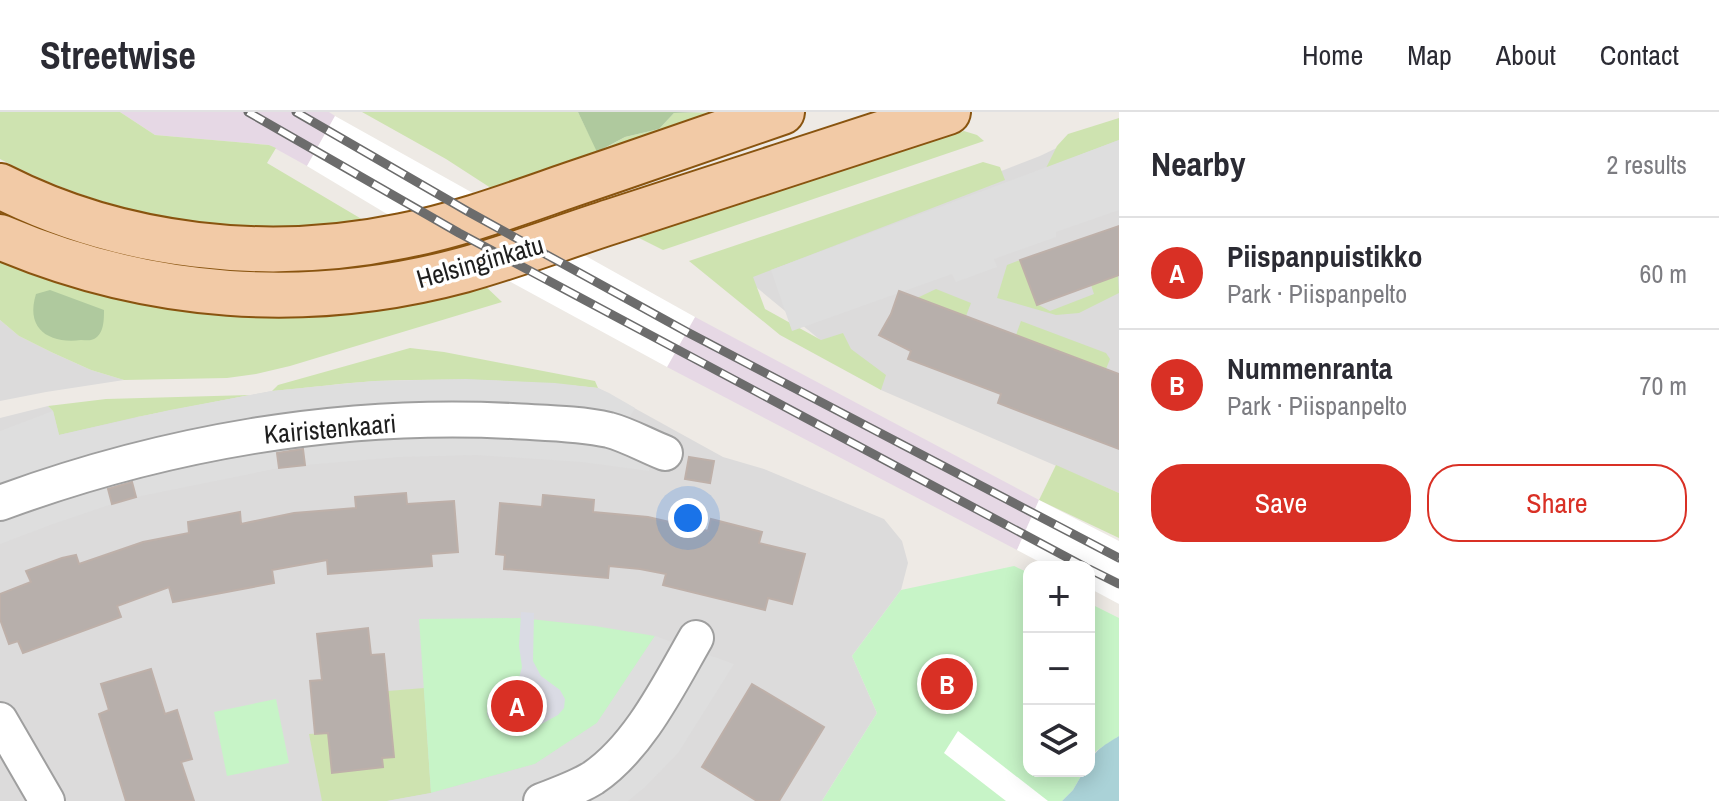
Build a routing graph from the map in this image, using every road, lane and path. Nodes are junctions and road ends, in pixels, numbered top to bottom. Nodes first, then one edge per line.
1 (782, 112) edge
2 (948, 112) edge
3 (0, 186) edge
4 (0, 237) edge
5 (665, 453) dead end
6 (0, 503) edge
7 (696, 638) dead end
8 (0, 720) edge
9 (47, 801) edge
10 (541, 801) edge

1 - 3 main road, Helsinginkatu
2 - 4 main road, Helsinginkatu
5 - 6 street, Kairistenkaari
7 - 10 street
8 - 9 street

